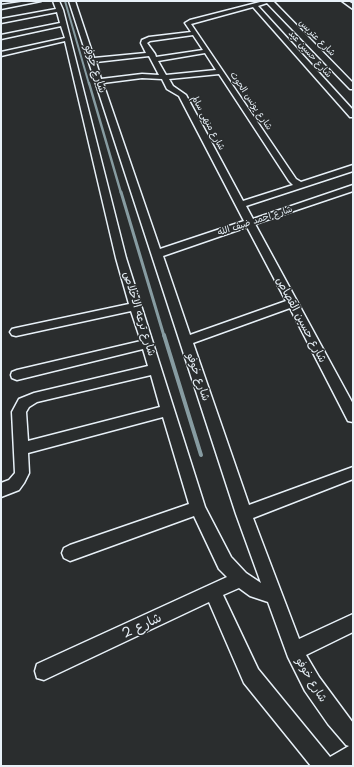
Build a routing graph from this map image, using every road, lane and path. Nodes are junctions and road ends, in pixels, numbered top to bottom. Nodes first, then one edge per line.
1 (38, 1) edge
2 (72, 1) edge
3 (269, 1) edge
4 (345, 1) edge
5 (254, 5) junction
6 (58, 6) edge
7 (1, 7) edge
8 (353, 7) edge
9 (1, 21) edge
10 (64, 24) junction
11 (193, 33) junction
12 (1, 37) edge
13 (68, 40) junction
14 (206, 51) junction
15 (1, 54) edge
16 (153, 56) junction
17 (92, 60) junction
18 (220, 72) junction
19 (164, 77) junction
20 (99, 81) junction
21 (353, 87) edge
22 (353, 115) edge
23 (353, 168) edge
24 (301, 186) junction
25 (353, 188) edge
26 (241, 205) junction
27 (249, 222) junction
28 (157, 254) junction
29 (293, 303) junction
30 (136, 306) junction
31 (16, 332) dead end
32 (186, 341) junction
33 (148, 344) junction
34 (156, 369) junction
35 (17, 375) dead end
36 (168, 410) junction
37 (353, 417) edge
38 (21, 449) junction
39 (353, 473) edge
40 (1, 490) edge
41 (198, 508) junction
42 (244, 514) junction
43 (70, 553) dead end
44 (240, 579) junction
45 (213, 592) junction
46 (274, 596) junction
47 (353, 623) edge
48 (294, 651) junction
49 (44, 671) dead end
50 (353, 738) edge
51 (353, 755) edge
52 (324, 766) edge
53 (335, 766) edge

1 - 7 street
2 - 17 street, شارع خوفو
3 - 5 street
3 - 21 street, شارع عتريس
4 - 8 street
5 - 11 street, شارع يونس الحوت
5 - 22 street, شارع حسين عيد
6 - 9 street
6 - 10 street, شارع ترعه الاخلاص
10 - 12 street
10 - 13 street, شارع ترعه الاخلاص
11 - 14 street, شارع يونس الحوت
11 - 16 street, شارع منهى سالم
13 - 15 street
13 - 30 street, شارع ترعه الاخلاص
14 - 16 street
14 - 18 street, شارع يونس الحوت
16 - 17 street
16 - 19 street, شارع منهى سالم
17 - 20 street, شارع خوفو
18 - 19 street
18 - 24 street, شارع يونس الحوت
19 - 20 street
19 - 26 street, شارع منهى سالم
20 - 28 street, شارع خوفو
23 - 24 street, شارع احمد ضيف الله
24 - 26 street, شارع احمد ضيف الله
25 - 27 street, شارع احمد ضيف الله
26 - 27 street, شارع منهى سالم
27 - 28 street, شارع احمد ضيف الله
27 - 29 street, شارع حسين القصاص
28 - 32 street, شارع خوفو
29 - 32 street
29 - 37 street, شارع حسين القصاص
30 - 31 street
30 - 33 street, شارع ترعه الاخلاص
32 - 42 street, شارع خوفو
33 - 34 street, شارع ترعه الاخلاص
33 - 35 street
34 - 36 street, شارع ترعه الاخلاص
34 - 38 street
36 - 38 street
36 - 41 street, شارع ترعه الاخلاص
38 - 40 street
39 - 42 street
41 - 43 street
41 - 44 street, شارع ترعه الاخلاص
42 - 46 street, شارع خوفو
44 - 45 street, شارع 2
44 - 46 street, شارع ترعه الاخلاص
45 - 49 street, شارع 2
45 - 52 street
46 - 48 street, شارع خوفو
47 - 48 street
48 - 50 street, شارع خوفو
51 - 53 street

